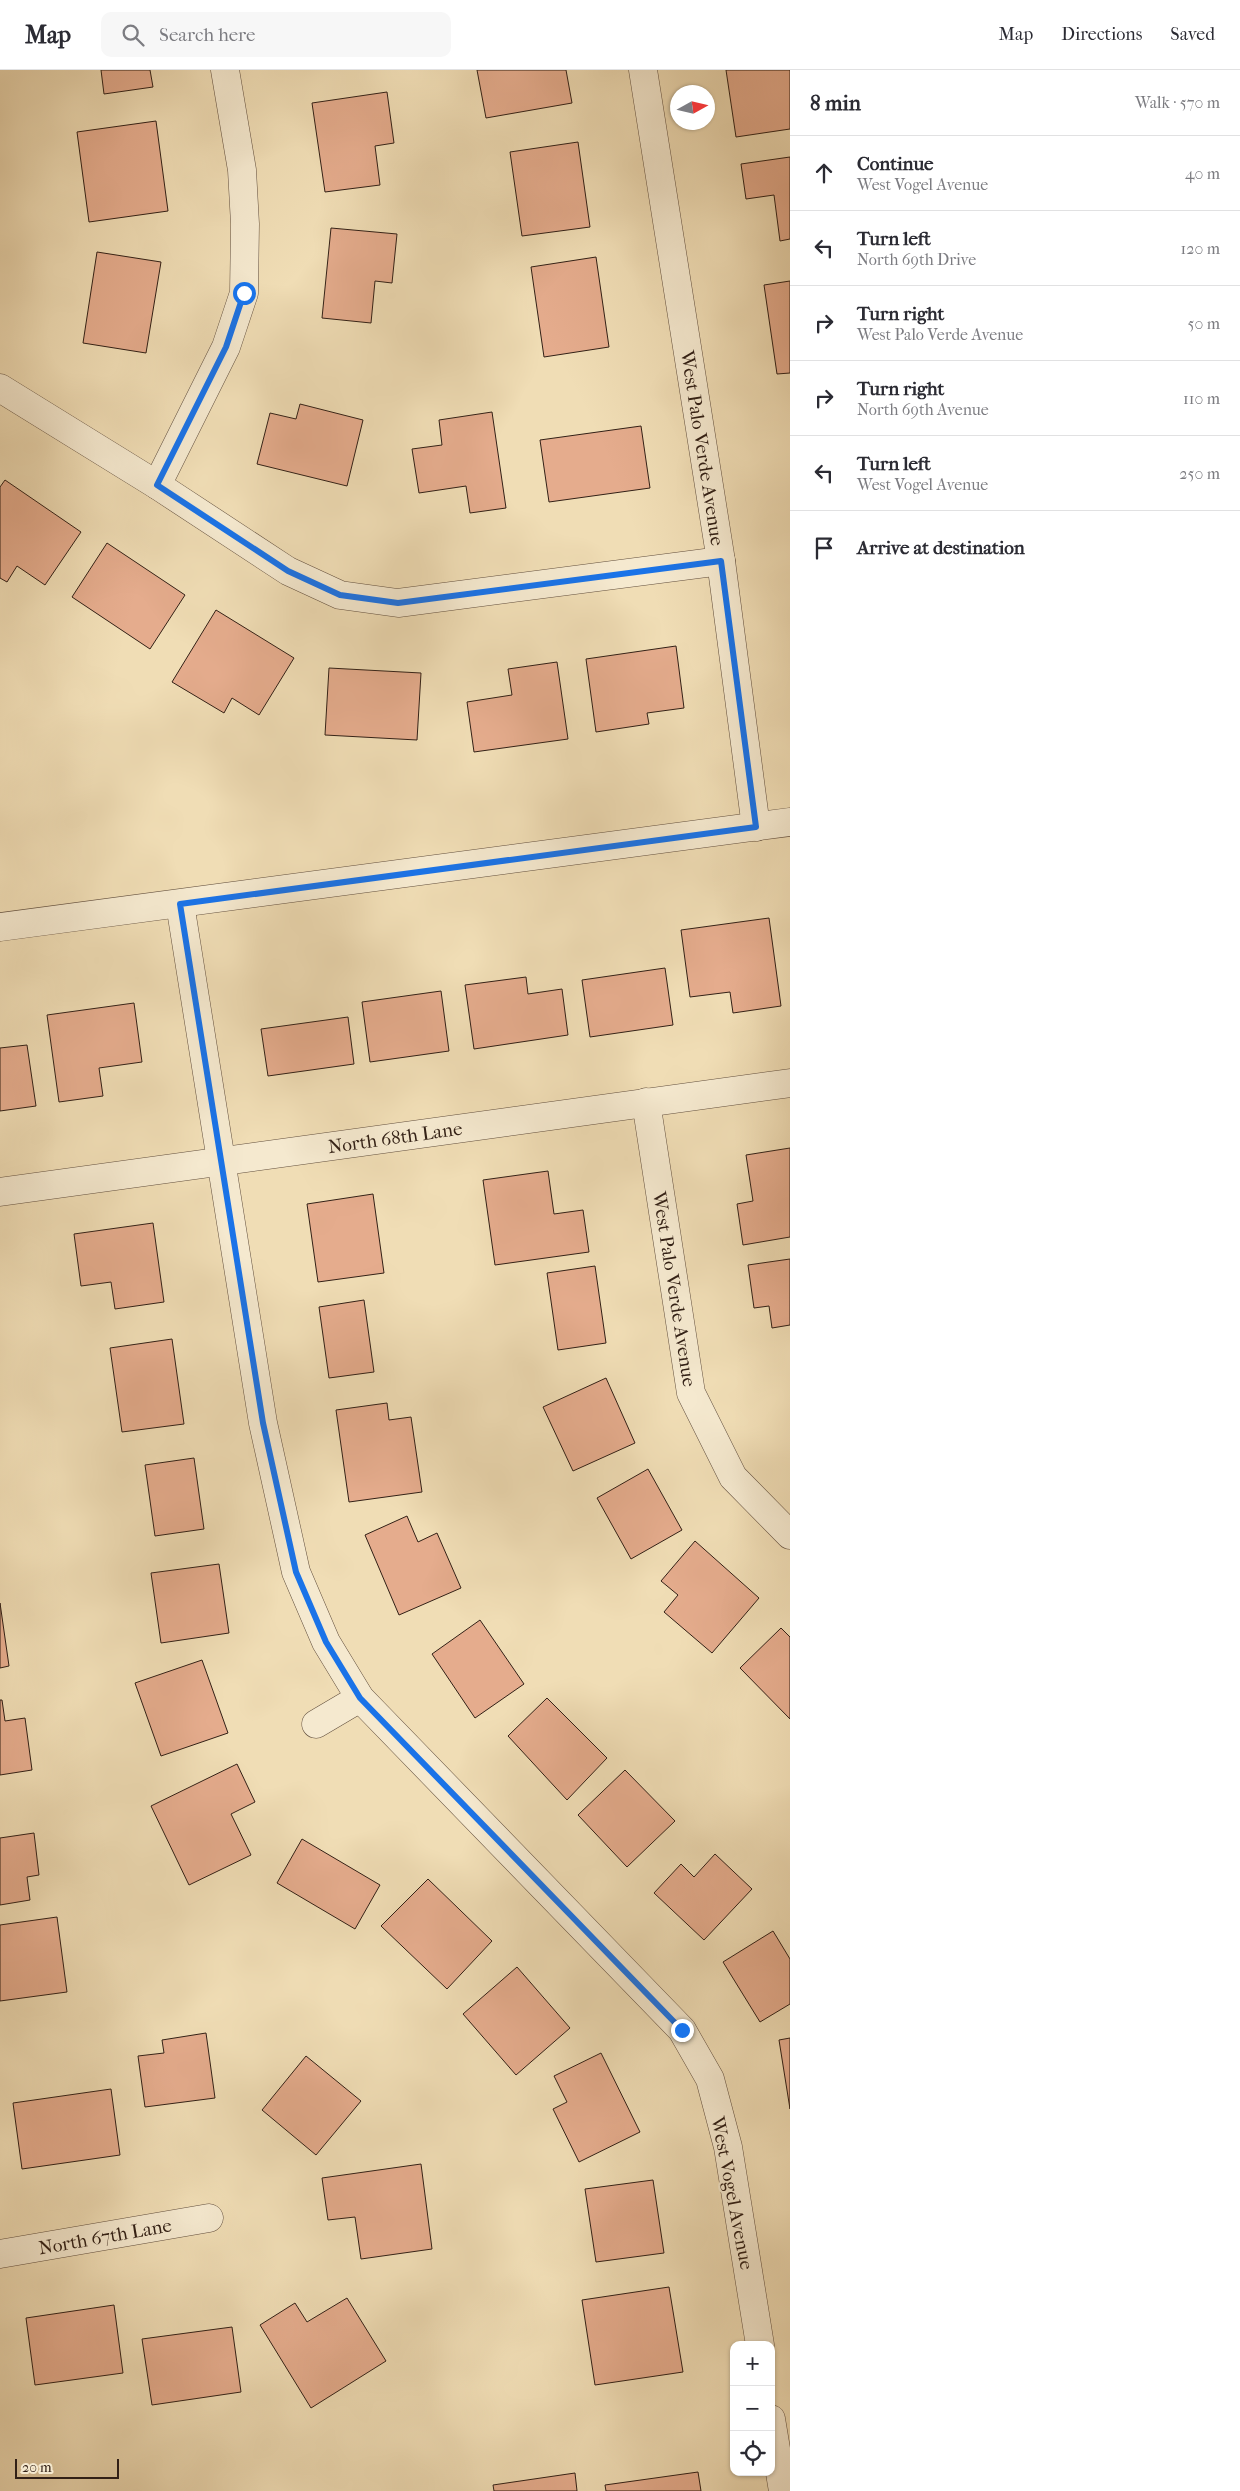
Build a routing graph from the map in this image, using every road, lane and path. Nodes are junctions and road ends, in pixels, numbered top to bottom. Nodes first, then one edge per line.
1 (225, 70) edge
2 (643, 70) edge
3 (0, 388) edge
4 (157, 485) junction
5 (721, 561) junction
6 (790, 822) edge
7 (756, 827) junction
8 (180, 904) junction
9 (0, 927) edge
10 (790, 1083) edge
11 (646, 1102) junction
12 (222, 1160) junction
13 (0, 1192) edge
14 (790, 1535) edge
15 (360, 1698) junction
16 (316, 1724) dead end
17 (209, 2218) dead end
18 (0, 2254) edge
19 (759, 2341) edge
20 (773, 2431) edge
21 (783, 2491) edge

1 - 4 street
2 - 5 street, West Palo Verde Avenue
3 - 4 street
4 - 5 street
5 - 7 street, West Palo Verde Avenue
6 - 7 street
7 - 8 street
8 - 9 street
8 - 12 street, West Vogel Avenue
10 - 11 street, North 68th Lane
11 - 12 street, North 68th Lane
11 - 14 street, West Palo Verde Avenue
12 - 13 street, North 68th Lane
12 - 15 street, West Vogel Avenue
15 - 16 street
15 - 19 street, West Vogel Avenue
17 - 18 street, North 67th Lane
20 - 21 street

